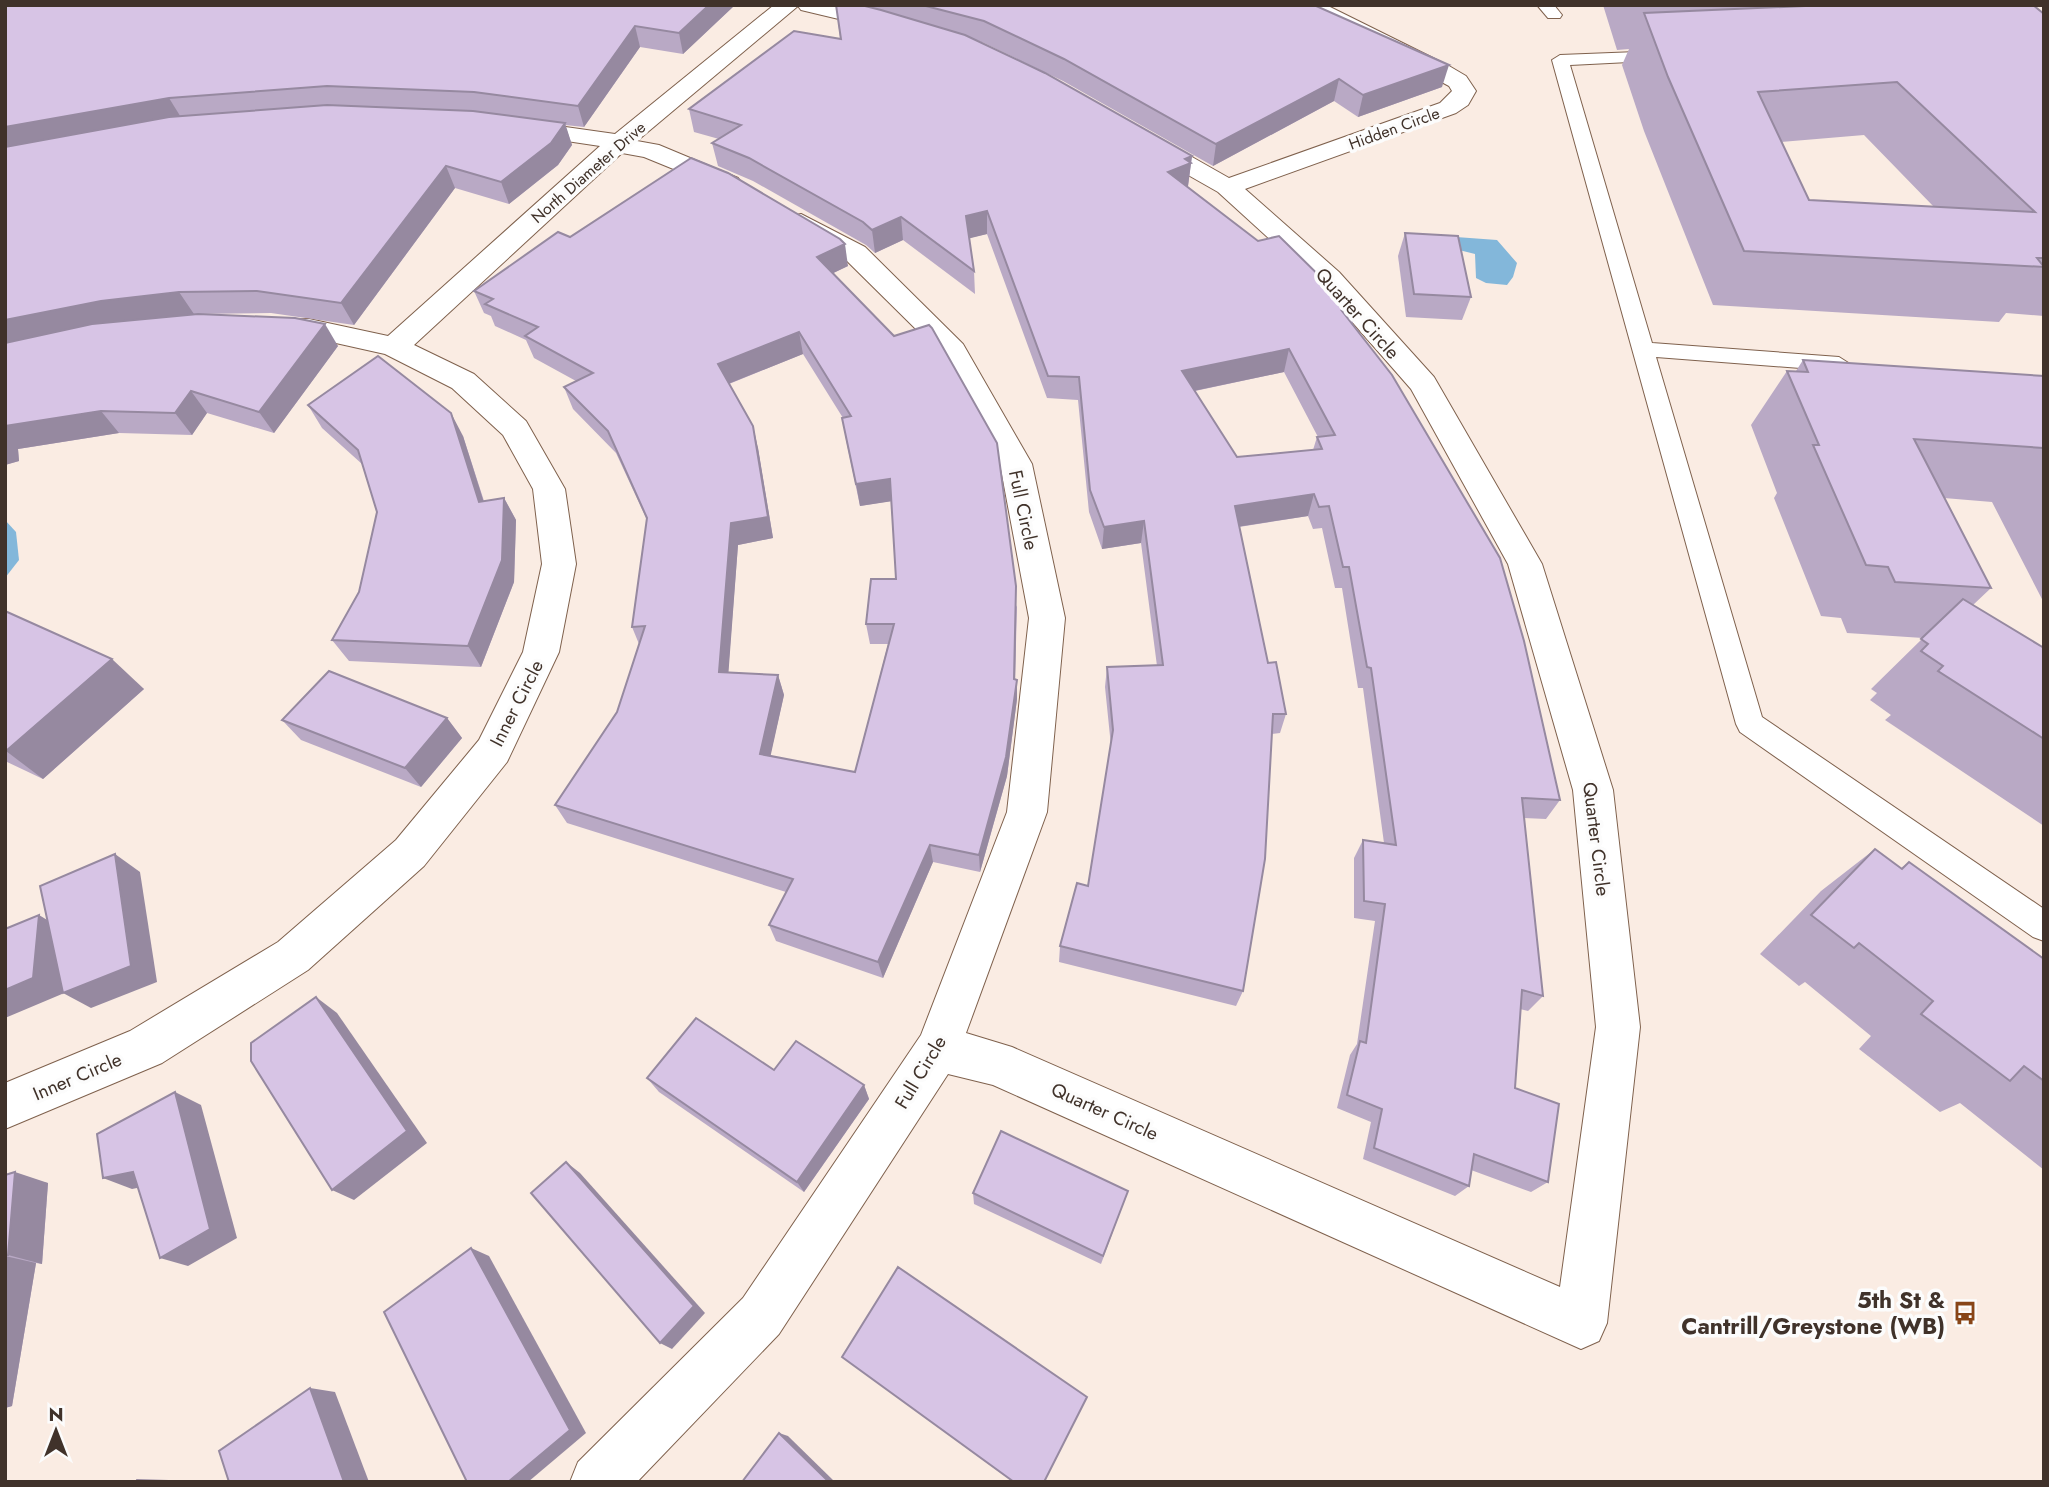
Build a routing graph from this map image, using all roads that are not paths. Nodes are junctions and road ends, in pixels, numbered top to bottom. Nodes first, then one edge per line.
1 (788, 5) edge
2 (809, 5) edge
3 (1308, 5) edge
4 (926, 36) edge
5 (1684, 55) edge
6 (1112, 121) edge
7 (496, 125) edge
8 (616, 145) junction
9 (1227, 187) junction
10 (255, 326) edge
11 (394, 347) junction
12 (1643, 349) junction
13 (1864, 366) edge
14 (2044, 927) edge
15 (938, 1049) junction
16 (5, 1105) edge
17 (598, 1482) edge

1 - 8 street, North Diameter Drive
2 - 4 street
3 - 9 street, Hidden Circle
5 - 12 lane
6 - 9 street, Quarter Circle
7 - 8 street, Full Circle
8 - 11 street, North Diameter Drive
8 - 15 street, Full Circle
9 - 15 street, Quarter Circle
10 - 11 street, Inner Circle
11 - 16 street, Inner Circle
12 - 13 lane
12 - 14 lane
15 - 17 street, Full Circle

